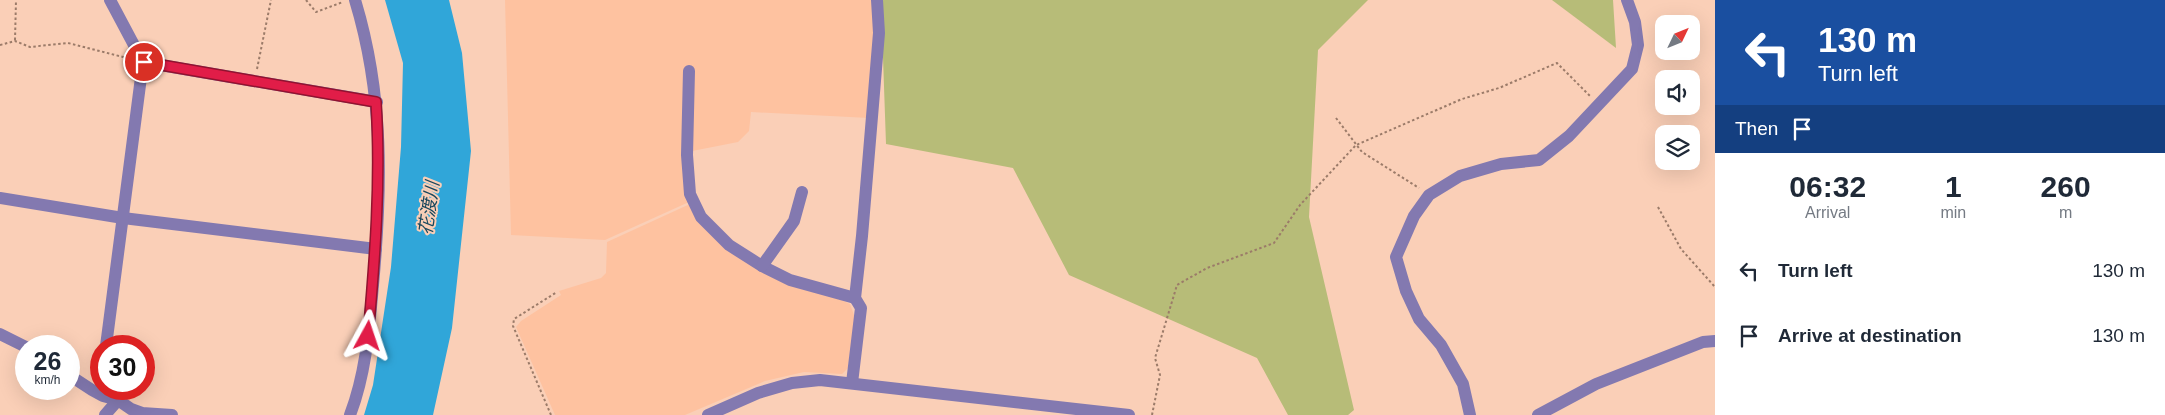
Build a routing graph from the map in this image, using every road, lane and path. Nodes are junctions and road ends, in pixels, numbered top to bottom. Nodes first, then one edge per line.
1 (16, 0) edge
2 (110, 0) edge
3 (271, 0) edge
4 (306, 0) edge
5 (348, 0) edge
6 (355, 0) edge
7 (877, 0) edge
8 (1627, 0) edge
9 (14, 41) junction
10 (0, 44) edge
11 (144, 62) junction
12 (689, 71) dead end
13 (255, 80) junction
14 (376, 102) junction
15 (1598, 105) junction
16 (1336, 118) dead end
17 (1356, 145) junction
18 (802, 192) dead end
19 (1429, 195) junction
20 (0, 198) edge
21 (1658, 207) dead end
22 (123, 218) junction
23 (376, 249) junction
24 (762, 266) junction
25 (1715, 287) edge
26 (557, 292) dead end
27 (855, 298) junction
28 (0, 334) edge
29 (107, 335) edge
30 (1715, 341) edge
31 (15, 342) edge
32 (852, 384) junction
33 (118, 400) joint
34 (105, 415) edge
35 (172, 415) edge
36 (350, 415) edge
37 (551, 415) edge
38 (708, 415) edge
39 (1129, 415) edge
40 (1152, 415) edge
41 (1470, 415) edge
42 (1538, 415) edge

1 - 9 path
2 - 11 street
3 - 13 path
4 - 5 path
6 - 14 street
7 - 27 street
8 - 15 street
9 - 10 path
9 - 11 path
11 - 13 street
11 - 22 street
12 - 24 street
13 - 14 street
14 - 23 street
15 - 17 path
15 - 19 street
16 - 17 path
17 - 19 path
17 - 40 path
18 - 24 street
19 - 41 street
20 - 22 street
21 - 25 path
22 - 23 street
22 - 29 street
23 - 36 street
24 - 27 street
26 - 37 path
27 - 32 street
28 - 31 street
30 - 42 street
32 - 38 street
32 - 39 street
33 - 34 street
33 - 35 street

